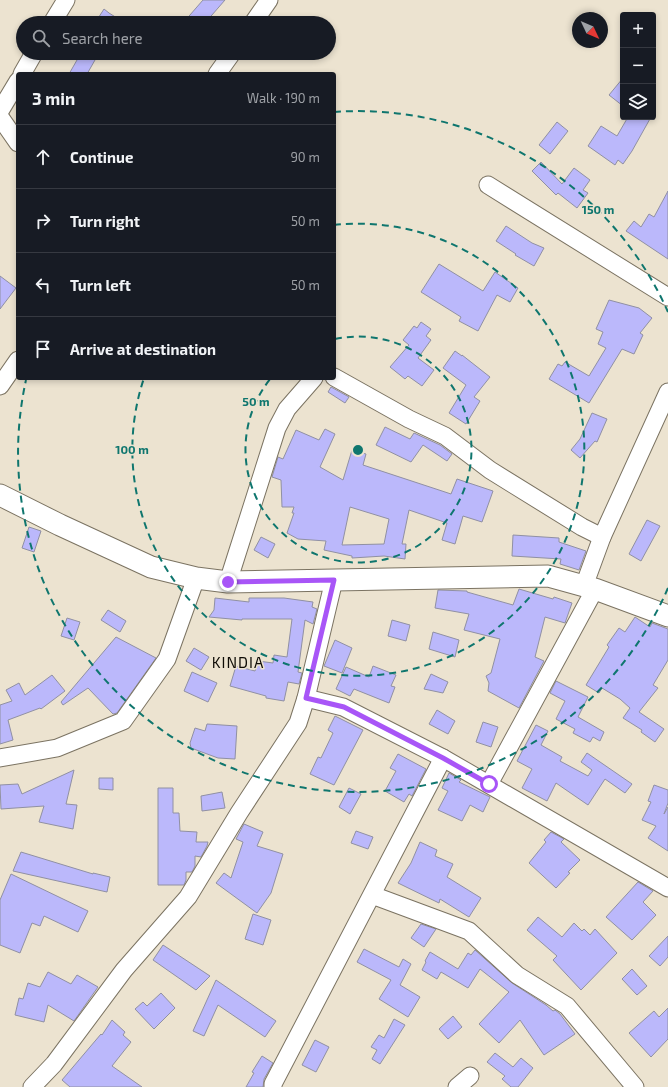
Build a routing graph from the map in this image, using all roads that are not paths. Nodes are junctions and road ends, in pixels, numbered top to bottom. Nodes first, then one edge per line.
1 (66, 0) edge
2 (269, 0) edge
3 (56, 16) edge
4 (258, 16) edge
5 (30, 60) edge
6 (227, 60) edge
7 (23, 72) edge
8 (218, 72) edge
9 (16, 84) edge
10 (0, 111) edge
11 (0, 118) edge
12 (16, 140) edge
13 (488, 185) dead end
14 (668, 297) edge
15 (16, 363) edge
16 (336, 378) edge
17 (312, 380) edge
18 (0, 386) edge
19 (668, 392) edge
20 (0, 495) edge
21 (602, 537) junction
22 (196, 578) junction
23 (334, 580) junction
24 (228, 582) junction
25 (589, 587) junction
26 (668, 616) edge
27 (306, 698) junction
28 (0, 758) edge
29 (443, 758) junction
30 (489, 784) junction
31 (668, 888) edge
32 (372, 895) junction
33 (32, 1087) edge
34 (273, 1087) edge
35 (635, 1087) edge

1 - 3 street
2 - 4 street
5 - 7 street
6 - 8 street
9 - 10 street
11 - 12 street
13 - 14 street
15 - 18 street
16 - 21 street
17 - 24 street
19 - 21 street
20 - 22 street
21 - 25 street
22 - 24 street
22 - 28 street
23 - 24 street
23 - 25 street
23 - 27 street
25 - 26 street
25 - 30 street
27 - 29 street
27 - 33 street
29 - 30 street
29 - 32 street
30 - 31 street
32 - 34 street
32 - 35 street

